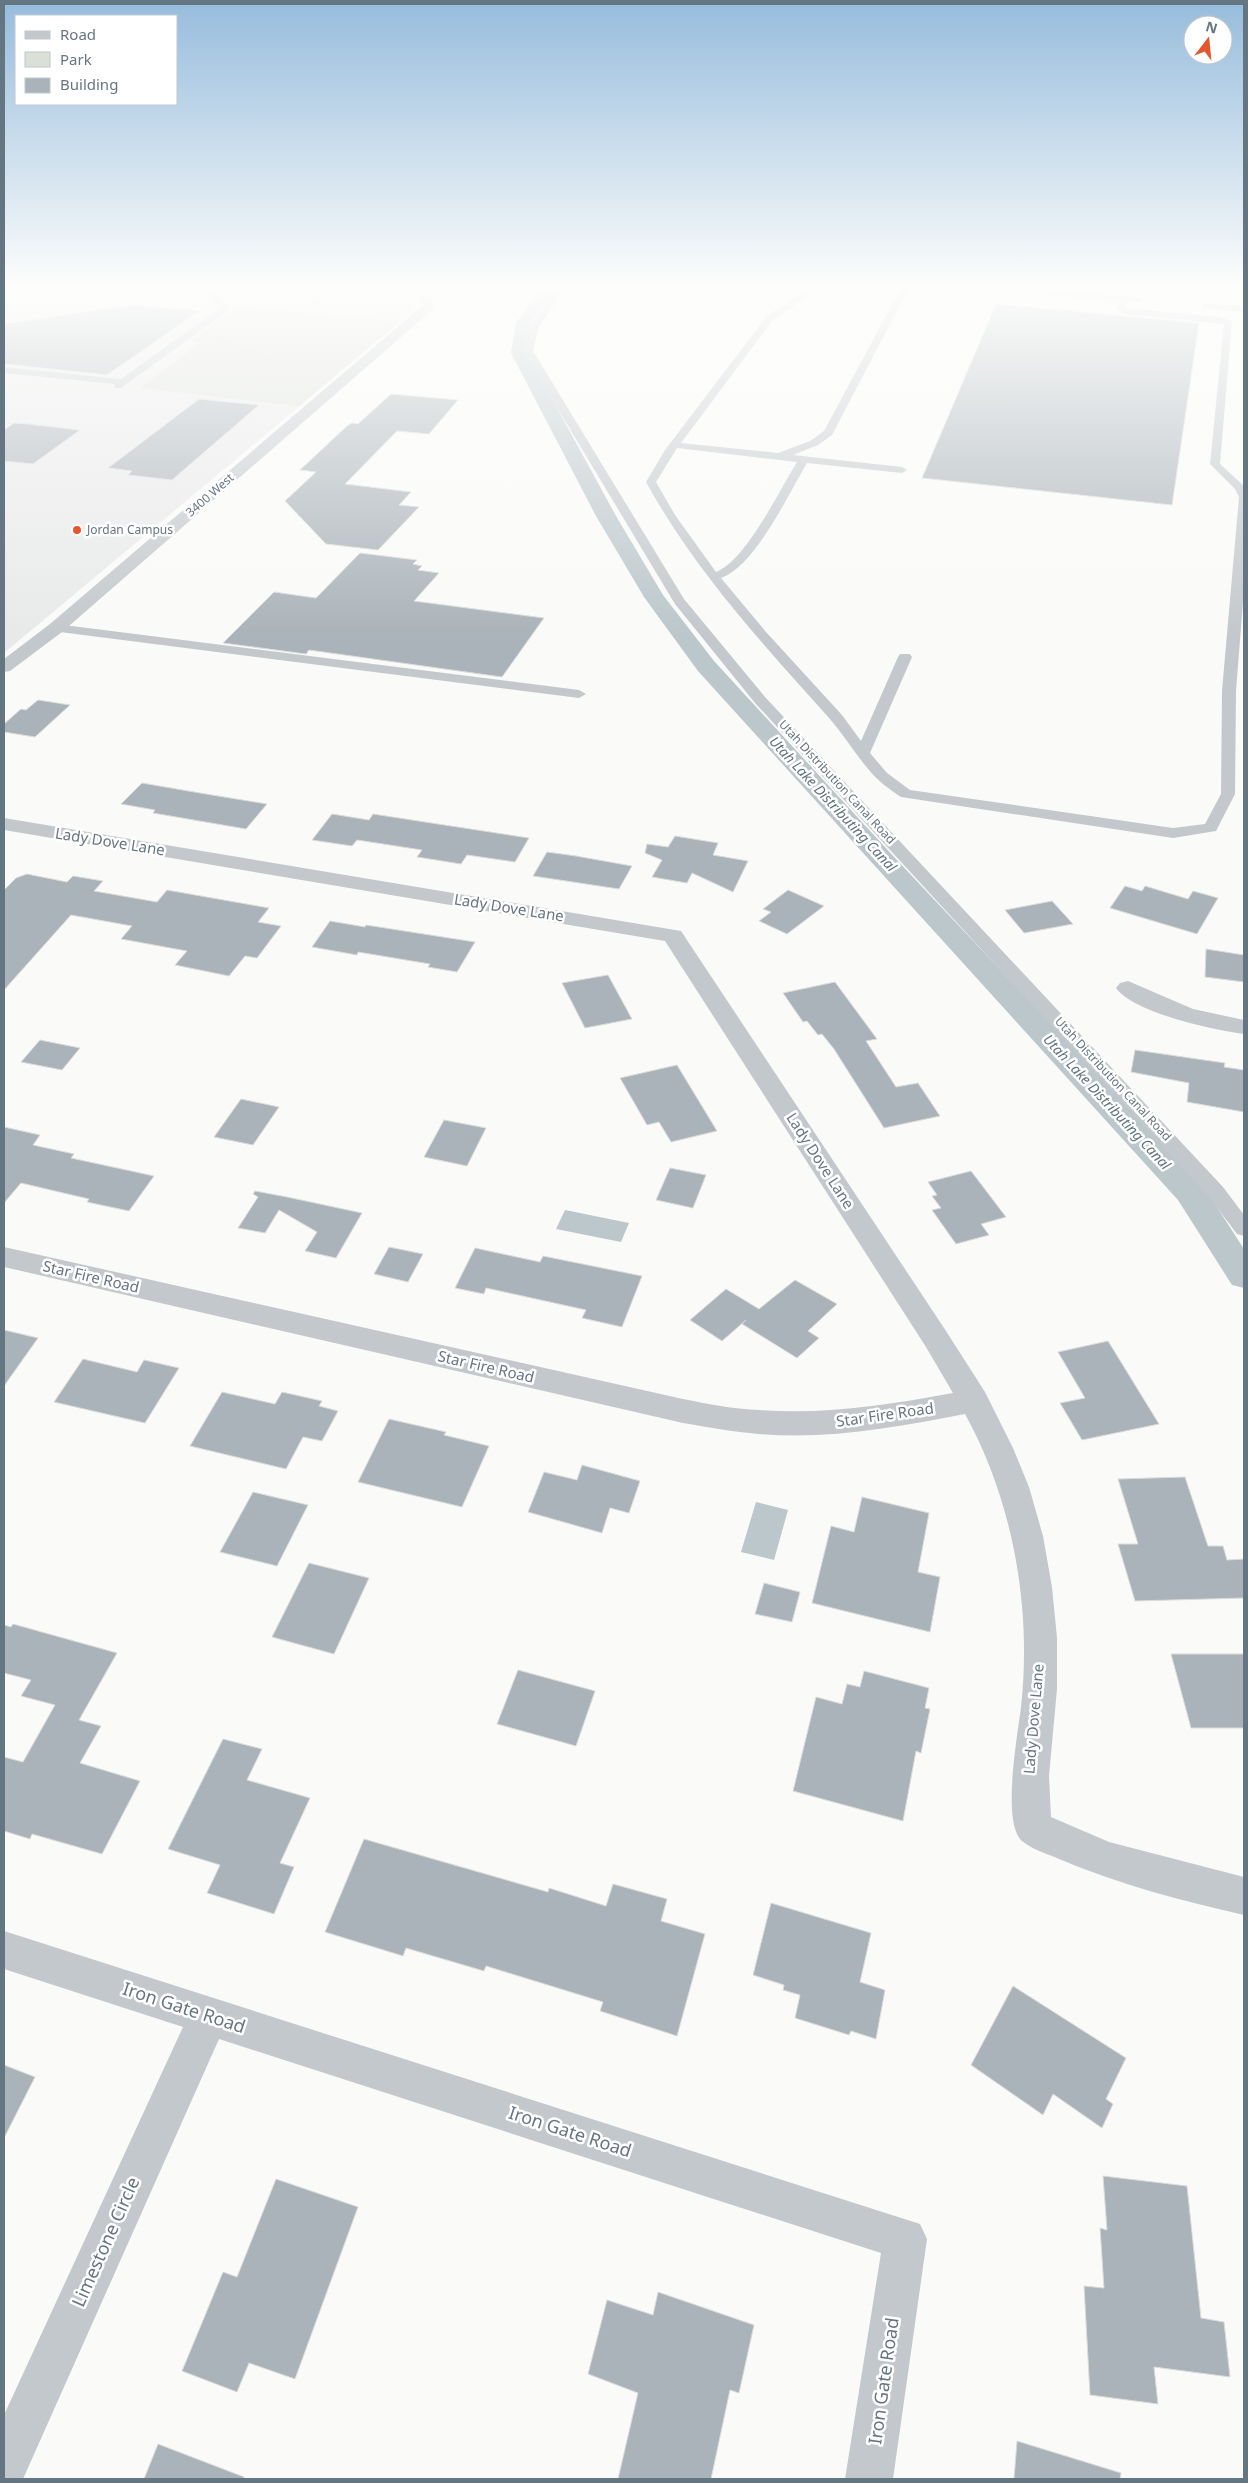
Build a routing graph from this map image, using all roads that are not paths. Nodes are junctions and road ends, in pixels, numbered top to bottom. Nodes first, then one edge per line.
1 (316, 404) edge
2 (560, 404) edge
3 (706, 404) edge
4 (843, 404) edge
5 (1221, 404) edge
6 (675, 445) junction
7 (777, 457) junction
8 (802, 460) junction
9 (902, 470) dead end
10 (1244, 497) edge
11 (1242, 568) edge
12 (712, 577) junction
13 (56, 628) junction
14 (905, 657) dead end
15 (4, 667) edge
16 (579, 694) dead end
17 (863, 752) junction
18 (1228, 794) junction
19 (1244, 797) edge
20 (4, 824) edge
21 (1128, 988) dead end
22 (1244, 1027) edge
23 (1244, 1229) edge
24 (4, 1257) edge
25 (974, 1400) junction
26 (1244, 1896) edge
27 (4, 1950) edge
28 (209, 2016) junction
29 (4, 2468) edge
30 (869, 2479) edge

1 - 13 street, 3400 West
2 - 23 lane, Utah Distribution Canal Road
3 - 6 lane
4 - 7 lane
5 - 10 lane
6 - 7 lane
6 - 12 lane
7 - 8 lane
8 - 9 lane
8 - 12 lane
10 - 11 lane
11 - 18 lane
12 - 17 lane
13 - 15 street, 3400 West
13 - 16 lane
14 - 17 lane
17 - 18 lane
18 - 19 lane
20 - 25 street, Lady Dove Lane
21 - 22 street
24 - 25 street, Star Fire Road
25 - 26 street, Lady Dove Lane
27 - 28 street, Iron Gate Road
28 - 29 street, Limestone Circle
28 - 30 street, Iron Gate Road

